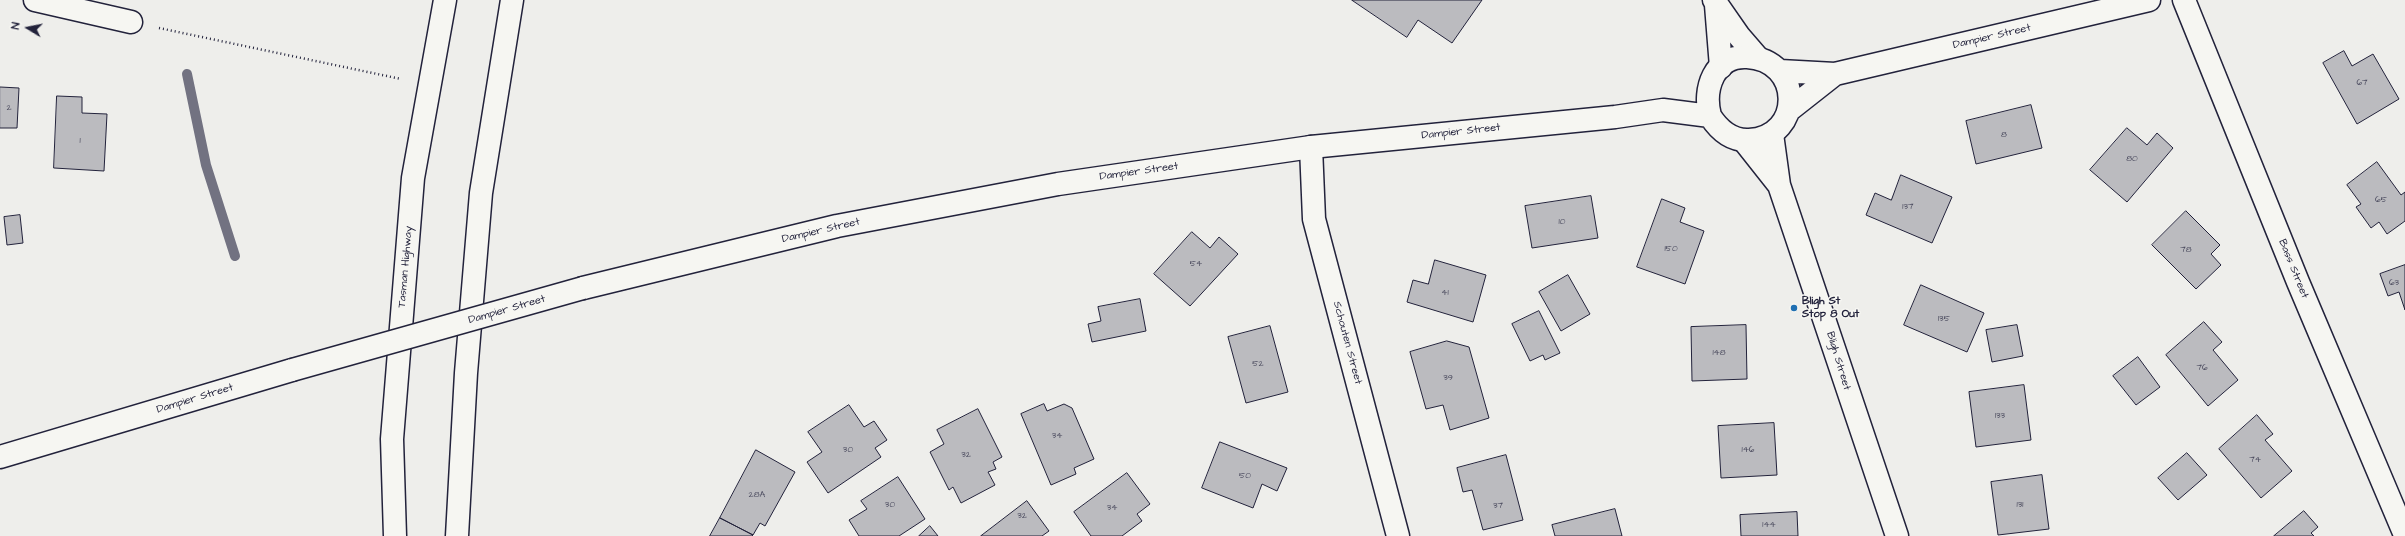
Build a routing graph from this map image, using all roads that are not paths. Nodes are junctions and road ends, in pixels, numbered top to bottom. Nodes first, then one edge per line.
1 (35, 0) edge
2 (445, 0) edge
3 (512, 0) edge
4 (2149, 0) edge
5 (2184, 0) edge
6 (1715, 3) edge
7 (131, 22) road end
8 (1758, 58) junction
9 (1721, 67) junction
10 (1780, 71) junction
11 (1835, 74) junction
12 (1708, 89) junction
13 (1663, 110) junction
14 (1788, 111) junction
15 (1710, 116) junction
16 (1772, 134) junction
17 (1744, 141) junction
18 (1311, 147) junction
19 (1779, 185) junction
20 (0, 457) edge
21 (2405, 535) edge
22 (395, 536) edge
23 (457, 536) edge
24 (1398, 536) edge
25 (1897, 536) edge

1 - 7 main road
2 - 22 main road, Tasman Highway
3 - 23 main road
4 - 11 main road, Dampier Street
5 - 21 main road, Bass Street
6 - 8 main road
6 - 9 main road
8 - 9 main road
8 - 10 main road
9 - 12 main road
10 - 11 main road
10 - 14 main road
11 - 14 main road
12 - 13 main road
12 - 15 main road
13 - 15 main road
13 - 18 main road, Dampier Street
14 - 16 main road
15 - 17 main road
16 - 17 main road
16 - 19 main road
17 - 19 main road
18 - 20 main road, Dampier Street, bridge
18 - 24 main road, Schouten Street
19 - 25 main road, Bligh Street

